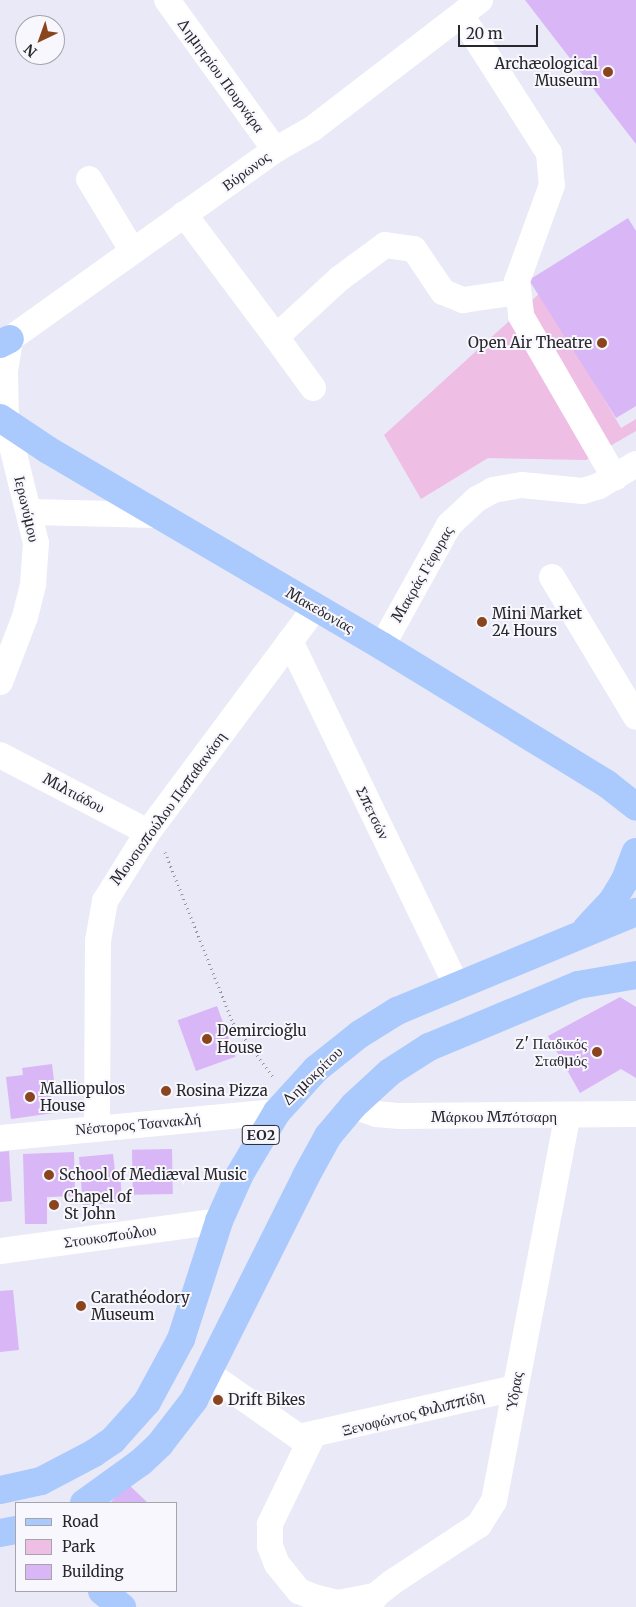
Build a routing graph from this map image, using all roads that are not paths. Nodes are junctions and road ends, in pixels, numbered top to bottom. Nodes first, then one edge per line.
1 (167, 0) edge
2 (470, 8) edge
3 (275, 150) junction
4 (89, 179) dead end
5 (184, 214) junction
6 (132, 250) junction
7 (517, 292) junction
8 (276, 336) junction
9 (5, 342) edge
10 (313, 388) dead end
11 (3, 420) edge
12 (625, 471) edge
13 (30, 512) junction
14 (158, 515) junction
15 (552, 577) dead end
16 (316, 607) junction
17 (290, 641) junction
18 (382, 646) junction
19 (0, 682) edge
20 (636, 717) edge
21 (0, 755) edge
22 (630, 798) edge
23 (148, 832) junction
24 (636, 852) edge
25 (636, 912) edge
26 (579, 935) junction
27 (632, 973) edge
28 (456, 985) junction
29 (283, 1104) junction
30 (353, 1106) junction
31 (636, 1114) edge
32 (567, 1117) junction
33 (97, 1127) junction
34 (0, 1138) edge
35 (219, 1221) junction
36 (0, 1251) edge
37 (210, 1374) junction
38 (514, 1388) junction
39 (312, 1437) junction
40 (15, 1493) edge
41 (86, 1502) edge
42 (15, 1530) edge
43 (0, 1533) edge
44 (103, 1592) edge
45 (372, 1601) edge
46 (122, 1607) edge

1 - 3 street, Δημητρίου Πουρνάρα
2 - 3 street, Βύρωνος
2 - 7 street
3 - 5 street, Βύρωνος
4 - 6 street
5 - 6 street, Βύρωνος
5 - 8 street
6 - 9 street, Βύρωνος
7 - 8 street
7 - 12 street
8 - 10 street
9 - 11 street, Ιερωνύμου
11 - 13 street, Ιερωνύμου
11 - 14 main road, Μακεδονίας
12 - 18 street, Μακράς Γέφυρας
13 - 14 street
13 - 19 street, Ιερωνύμου
14 - 16 main road, Μακεδονίας
15 - 20 street
16 - 17 street, Μουσιοπούλου Παπαθανάση
16 - 18 main road, Μακεδονίας
17 - 23 street, Μουσιοπούλου Παπαθανάση
17 - 28 street, Σπετσών
18 - 22 main road, Μακεδονίας
21 - 23 street, Μιλτιάδου
23 - 33 street, Μουσιοπούλου Παπαθανάση
24 - 26 main road
25 - 26 main road, Δημοκρίτου / ΕΟ2
26 - 28 main road, Δημοκρίτου / ΕΟ2
27 - 30 main road
28 - 29 main road, Δημοκρίτου / ΕΟ2
29 - 33 street, Νέστορος Τσανακλή
29 - 35 main road, Δημοκρίτου / ΕΟ2
30 - 32 street, Μάρκου Μπότσαρη
30 - 37 main road
31 - 32 street, Μάρκου Μπότσαρη
32 - 38 street, Ύδρας
33 - 34 street, Νέστορος Τσανακλή
35 - 36 street, Στουκοπούλου
35 - 40 main road, Δημοκρίτου / ΕΟ2
37 - 39 street, Ξενοφώντος Φιλιππίδη
37 - 41 main road
38 - 39 street, Ξενοφώντος Φιλιππίδη
38 - 45 street, Ύδρας
39 - 45 street
42 - 43 main road
44 - 46 main road

